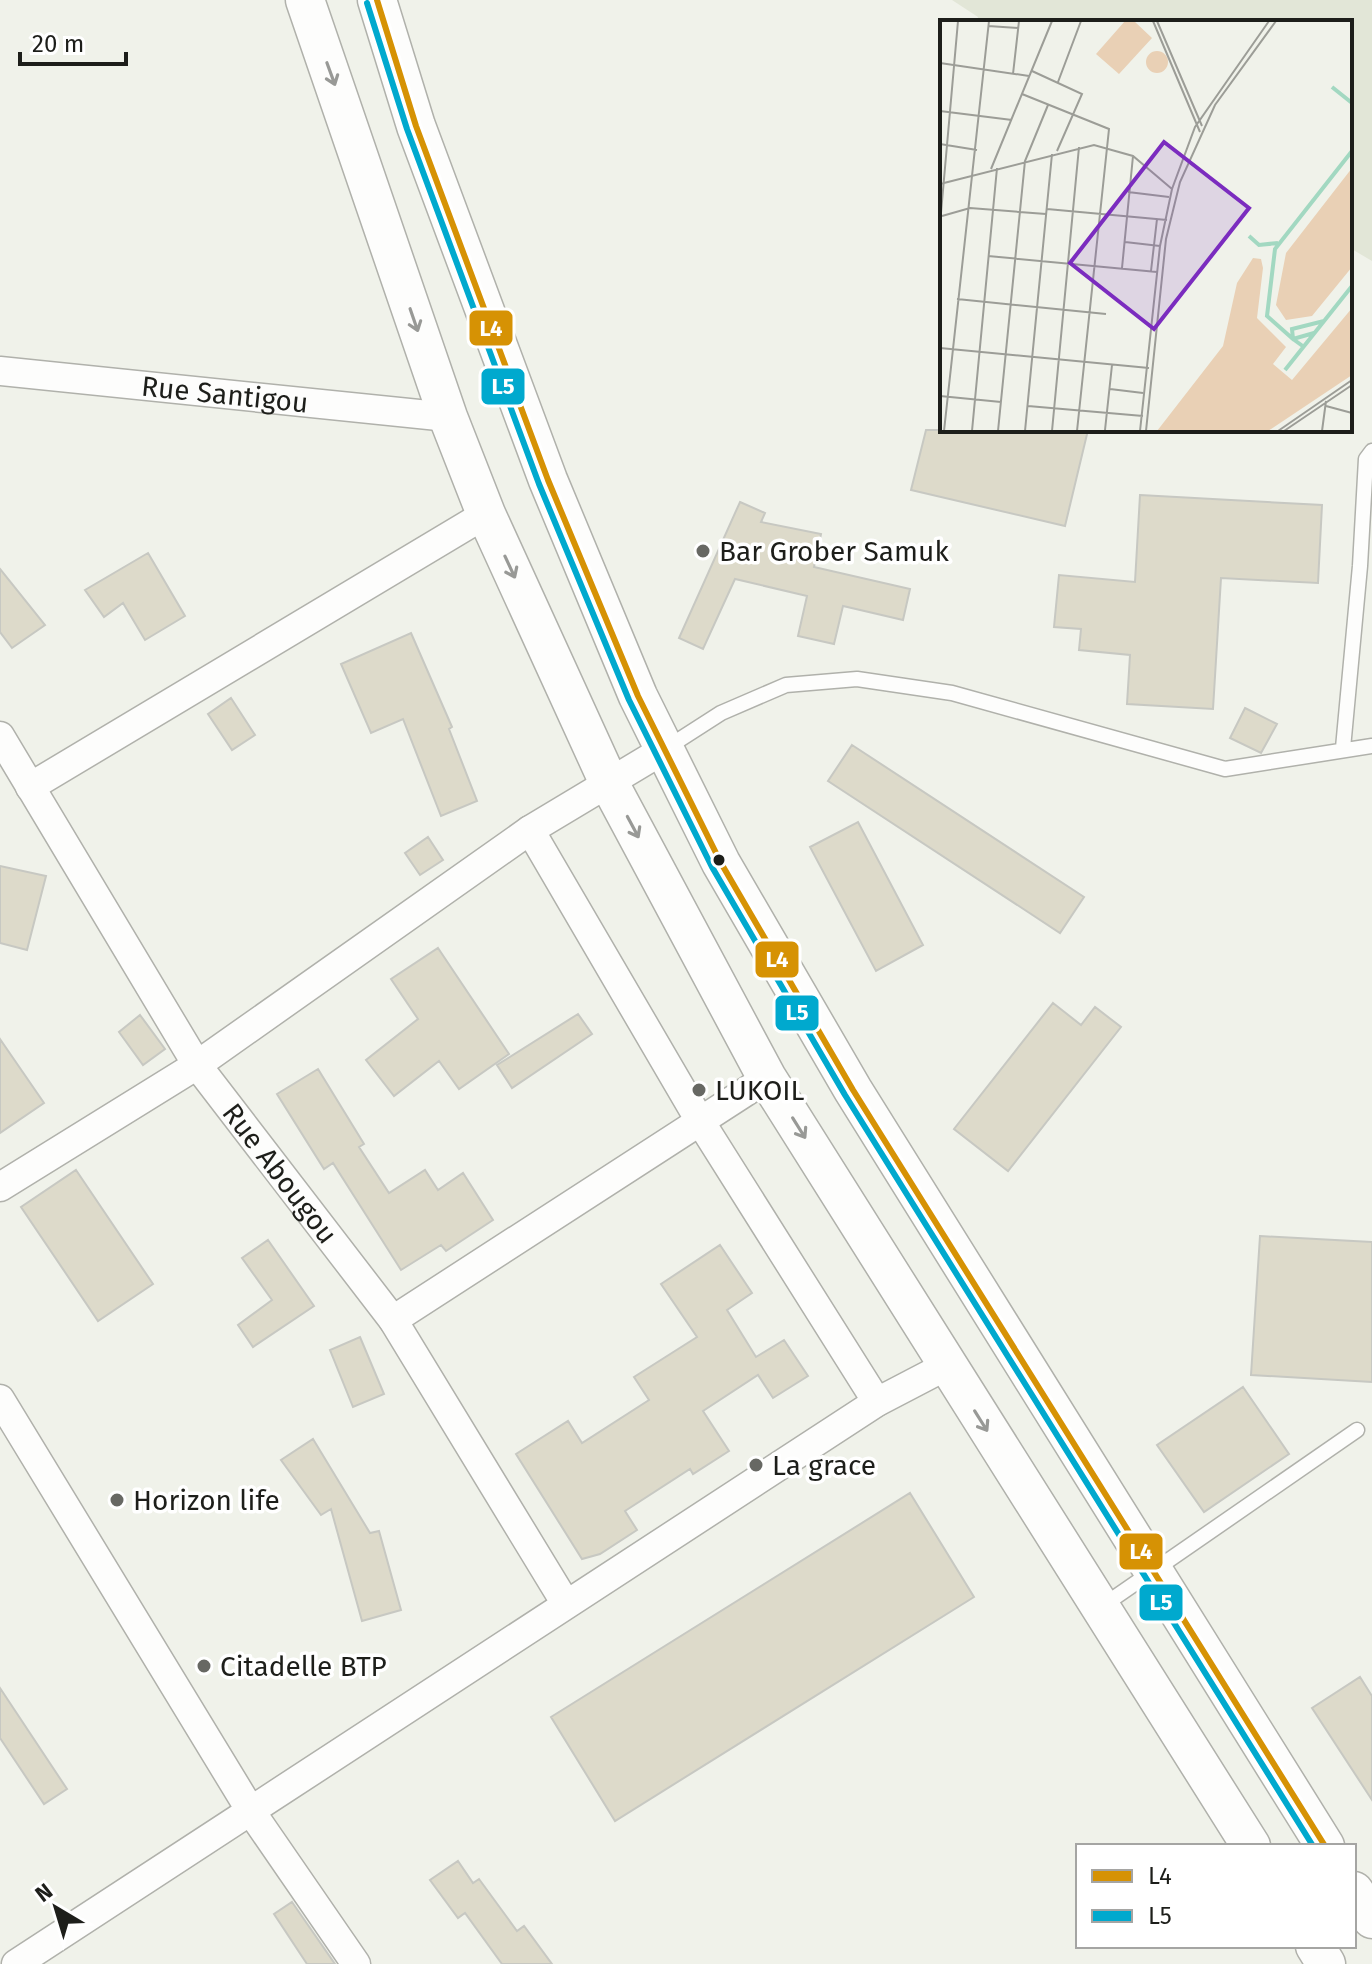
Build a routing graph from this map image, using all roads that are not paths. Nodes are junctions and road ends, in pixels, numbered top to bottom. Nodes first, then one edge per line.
1 (305, 0) edge
2 (377, 0) edge
3 (0, 371) edge
4 (448, 417) junction
5 (1372, 451) edge
6 (486, 514) junction
7 (0, 736) edge
8 (1372, 746) edge
9 (1343, 748) junction
10 (665, 749) junction
11 (608, 781) junction
12 (30, 787) junction
13 (530, 830) junction
14 (197, 1065) junction
15 (767, 1078) junction
16 (700, 1121) junction
17 (0, 1187) edge
18 (393, 1320) junction
19 (946, 1366) junction
20 (0, 1399) edge
21 (877, 1402) junction
22 (1357, 1430) dead end
23 (1152, 1572) junction
24 (566, 1604) junction
25 (1099, 1608) junction
26 (252, 1813) junction
27 (1250, 1844) edge
28 (1324, 1844) edge
29 (1356, 1894) edge
30 (1372, 1919) edge
31 (16, 1964) edge
32 (356, 1964) edge

1 -> 4 main road
2 - 10 main road
3 - 4 street, Rue Santigou
4 - 6 main road
5 - 9 lane
6 -> 11 main road
6 - 12 street
7 - 12 street, Rue Abougou
8 - 9 lane
9 - 10 lane
10 - 11 street
10 - 23 main road
11 - 13 street
11 -> 15 main road
12 - 14 street, Rue Abougou
13 - 14 street
13 - 16 street
14 - 17 street
14 - 18 street, Rue Abougou
15 - 16 street
15 -> 19 main road
16 - 18 street
16 - 21 street
18 - 24 street, Rue Abougou
19 - 21 street
19 -> 25 main road
20 - 26 street
21 - 24 street
22 - 23 lane
23 - 25 lane
23 - 28 main road
24 - 26 street
25 - 27 main road
26 - 31 street
26 - 32 street
29 - 30 main road

